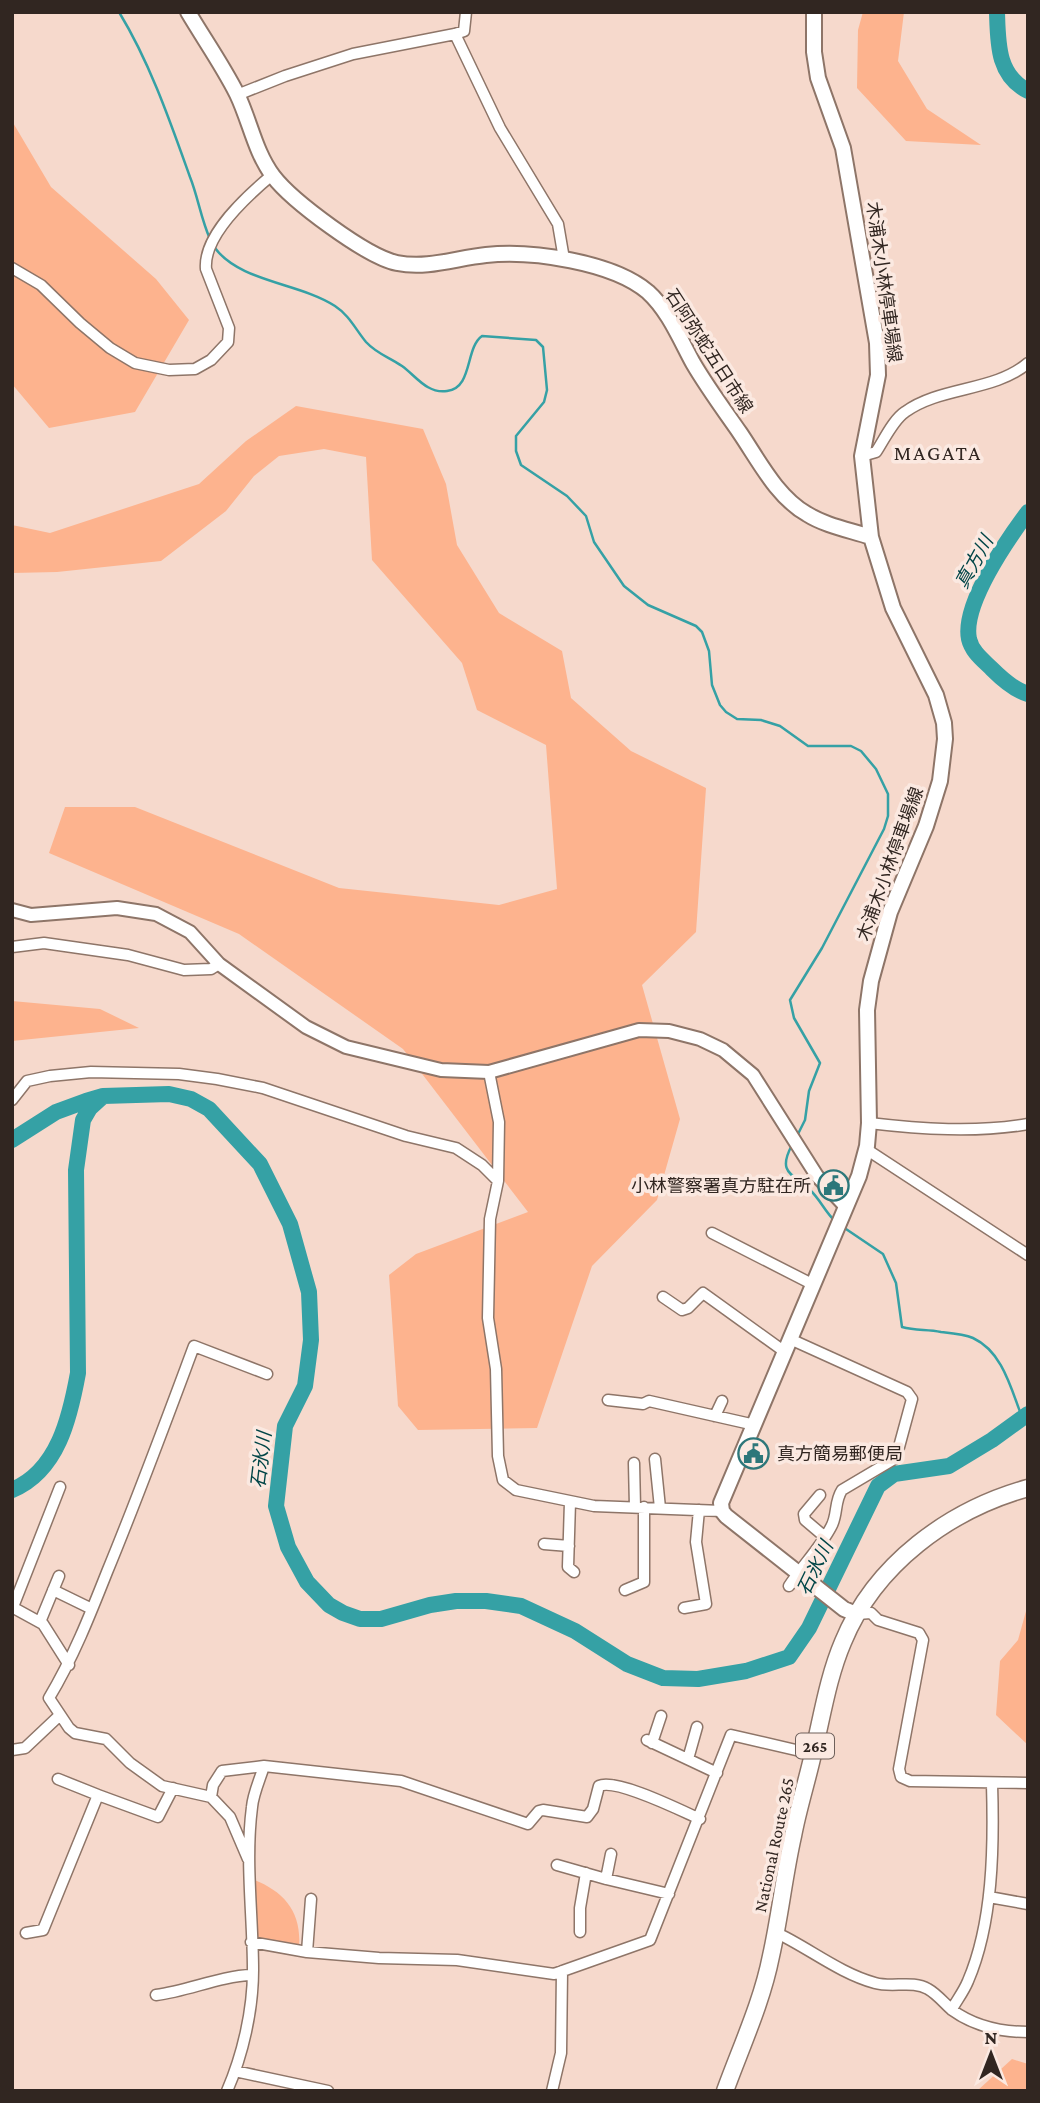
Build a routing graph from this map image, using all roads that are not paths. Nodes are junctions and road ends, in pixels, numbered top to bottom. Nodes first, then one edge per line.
1 (188, 12) edge
2 (466, 12) edge
3 (814, 12) edge
4 (455, 34) junction
5 (237, 95) junction
6 (272, 175) junction
7 (564, 259) junction
8 (12, 268) edge
9 (1028, 363) edge
10 (862, 456) junction
11 (872, 537) junction
12 (12, 910) edge
13 (12, 947) edge
14 (219, 964) junction
15 (489, 1072) junction
16 (12, 1100) edge
17 (869, 1123) junction
18 (1028, 1125) edge
19 (866, 1149) junction
20 (498, 1181) junction
21 (845, 1206) junction
22 (712, 1233) dead end
23 (1028, 1255) edge
24 (812, 1284) junction
25 (663, 1297) dead end
26 (787, 1345) junction
27 (267, 1374) dead end
28 (608, 1400) dead end
29 (722, 1401) dead end
30 (715, 1416) junction
31 (755, 1425) junction
32 (655, 1459) dead end
33 (634, 1463) dead end
34 (60, 1487) dead end
35 (1028, 1488) edge
36 (820, 1495) dead end
37 (570, 1502) junction
38 (640, 1507) junction
39 (660, 1508) junction
40 (699, 1510) junction
41 (722, 1511) junction
42 (825, 1537) junction
43 (544, 1544) dead end
44 (569, 1546) junction
45 (574, 1572) dead end
46 (801, 1573) junction
47 (59, 1576) dead end
48 (789, 1586) dead end
49 (53, 1590) junction
50 (625, 1590) dead end
51 (13, 1607) edge
52 (684, 1608) dead end
53 (92, 1609) junction
54 (850, 1612) junction
55 (40, 1622) junction
56 (69, 1665) junction
57 (60, 1715) junction
58 (661, 1716) dead end
59 (697, 1727) dead end
60 (12, 1750) edge
61 (813, 1754) junction
62 (688, 1759) junction
63 (264, 1766) junction
64 (717, 1773) junction
65 (58, 1779) dead end
66 (1028, 1783) edge
67 (992, 1784) junction
68 (173, 1788) junction
69 (98, 1795) junction
70 (211, 1797) junction
71 (700, 1819) junction
72 (611, 1854) dead end
73 (248, 1859) junction
74 (557, 1865) dead end
75 (586, 1873) junction
76 (606, 1879) junction
77 (669, 1894) junction
78 (989, 1897) junction
79 (311, 1899) dead end
80 (1028, 1904) edge
81 (580, 1932) dead end
82 (775, 1932) junction
83 (26, 1933) dead end
84 (251, 1942) junction
85 (307, 1952) junction
86 (562, 1971) junction
87 (252, 1975) junction
88 (156, 1995) dead end
89 (952, 2009) junction
90 (1028, 2032) edge
91 (235, 2071) junction
92 (227, 2091) edge
93 (328, 2091) edge
94 (552, 2091) edge
95 (725, 2091) edge

1 - 5 main road, 石阿弥蛇五日市線
2 - 4 street
3 - 10 main road, 木浦木小林停車場線
4 - 5 street
4 - 7 street
5 - 6 main road, 石阿弥蛇五日市線
6 - 7 main road, 石阿弥蛇五日市線
6 - 8 street
7 - 11 main road, 石阿弥蛇五日市線
9 - 10 street
10 - 11 main road, 木浦木小林停車場線
11 - 17 main road, 木浦木小林停車場線
12 - 14 street
13 - 14 street
14 - 15 street
15 - 20 street
15 - 21 street
16 - 20 street
17 - 18 street
17 - 19 main road, 木浦木小林停車場線
19 - 21 main road, 木浦木小林停車場線
19 - 23 street
20 - 37 street
21 - 24 main road, 木浦木小林停車場線
22 - 24 street
24 - 26 main road, 木浦木小林停車場線
25 - 26 street
26 - 31 main road, 木浦木小林停車場線
26 - 42 street
27 - 53 street
28 - 30 street
29 - 30 street
30 - 31 street
31 - 41 main road, 木浦木小林停車場線
32 - 39 street
33 - 38 street
34 - 51 street
35 - 54 highway, National Route 265 / 265
36 - 42 street
37 - 38 street
37 - 44 street
38 - 39 street
38 - 50 street
39 - 40 street
40 - 41 street
40 - 52 street
41 - 46 main road
42 - 46 street
43 - 44 street
44 - 45 street
46 - 48 street
46 - 54 main road
47 - 49 street
49 - 53 street
49 - 55 street
51 - 55 street
53 - 56 street
54 - 61 highway, National Route 265 / 265
54 - 67 street
55 - 56 street
56 - 57 street
57 - 60 street
57 - 68 street
58 - 62 street
59 - 62 street
61 - 64 street
61 - 82 highway, National Route 265 / 265
62 - 64 street
63 - 70 street
63 - 71 street
63 - 73 street
64 - 71 street
65 - 69 street
66 - 67 street
67 - 78 street
68 - 69 street
68 - 70 street
69 - 83 street
70 - 73 street
71 - 77 street
72 - 76 street
73 - 84 street
74 - 75 street
75 - 76 street
75 - 81 street
76 - 77 street
77 - 86 street
78 - 80 street
78 - 89 street
79 - 85 street
82 - 89 street
82 - 95 highway, National Route 265 / 265
84 - 85 street
84 - 87 street
85 - 86 street
86 - 94 street
87 - 88 street
87 - 91 street
89 - 90 street
91 - 92 street
91 - 93 street

